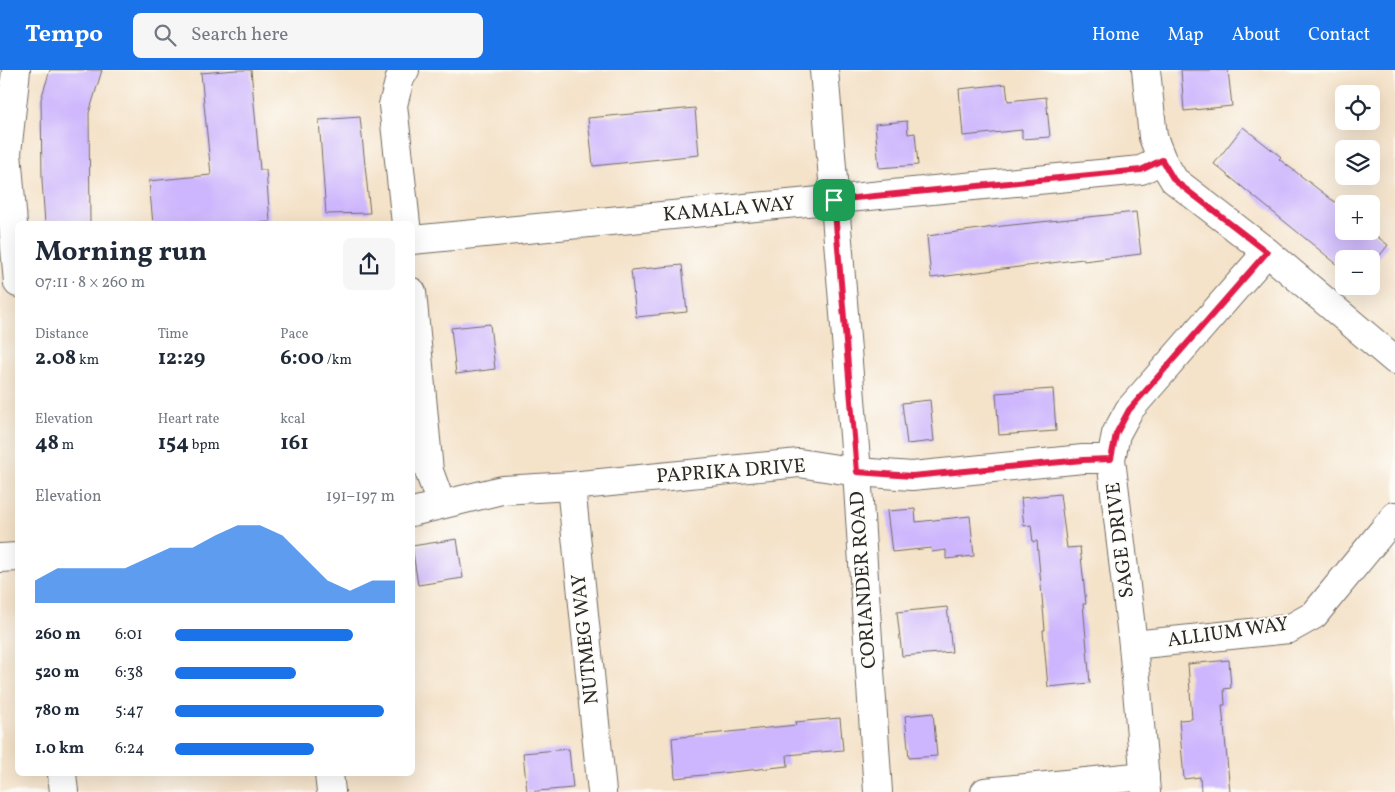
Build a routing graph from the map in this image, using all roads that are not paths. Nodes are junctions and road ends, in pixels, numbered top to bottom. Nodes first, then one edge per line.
1 (16, 70) edge
2 (405, 70) edge
3 (824, 70) edge
4 (1146, 70) edge
5 (3, 154) edge
6 (1162, 160) junction
7 (834, 200) junction
8 (406, 221) edge
9 (415, 240) edge
10 (1267, 252) junction
11 (13, 273) edge
12 (415, 324) edge
13 (1395, 360) edge
14 (1111, 459) junction
15 (857, 472) junction
16 (570, 486) junction
17 (442, 504) junction
18 (415, 511) edge
19 (1395, 516) edge
20 (15, 557) edge
21 (0, 558) edge
22 (1133, 645) junction
23 (62, 776) edge
24 (329, 776) edge
25 (1145, 784) edge
26 (64, 792) edge
27 (331, 792) edge
28 (602, 792) edge
29 (878, 792) edge
30 (985, 792) edge

1 - 5 street
2 - 8 street
3 - 7 street, CORIANDER ROAD
4 - 6 street
5 - 11 street
6 - 7 street, KAMALA WAY
6 - 10 street
7 - 9 street, KAMALA WAY
7 - 15 street, CORIANDER ROAD
10 - 13 street
10 - 14 street, SAGE DRIVE
12 - 17 street
14 - 15 street, PAPRIKA DRIVE
14 - 22 street, SAGE DRIVE
15 - 16 street, PAPRIKA DRIVE
15 - 29 street, CORIANDER ROAD
16 - 17 street, PAPRIKA DRIVE
16 - 28 street, NUTMEG WAY
17 - 18 street, PAPRIKA DRIVE
19 - 22 street, ALLIUM WAY
20 - 21 street
22 - 25 street, SAGE DRIVE
23 - 26 street
24 - 27 street
25 - 30 street

